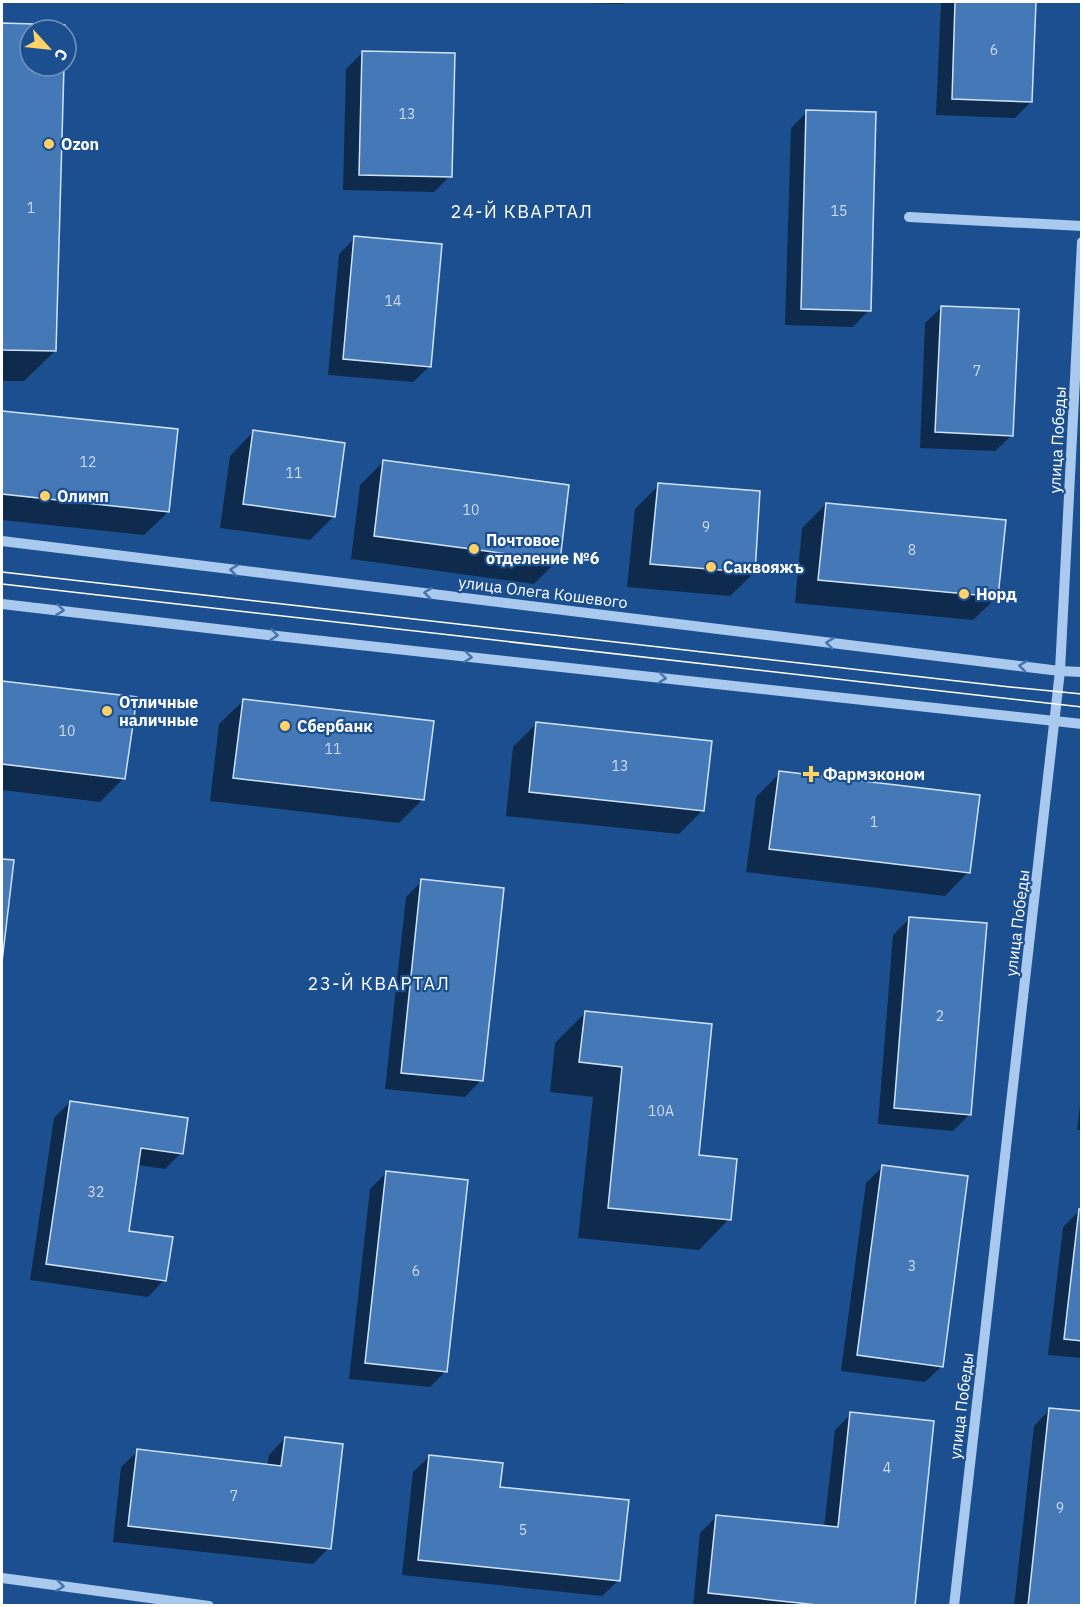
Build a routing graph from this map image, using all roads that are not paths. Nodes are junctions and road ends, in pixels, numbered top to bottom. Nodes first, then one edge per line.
1 (909, 217) dead end
2 (1082, 226) edge
3 (1082, 242) edge
4 (2, 542) edge
5 (2, 604) edge
6 (1060, 671) junction
7 (1082, 672) edge
8 (1055, 721) junction
9 (1082, 724) edge
10 (2, 1578) edge
11 (209, 1605) edge
12 (954, 1605) edge

1 - 2 street
3 - 6 street, улица Победы
6 -> 4 street, улица Олега Кошевого
5 -> 8 street
6 - 7 street, улица Олега Кошевого
6 - 8 street, улица Победы
8 - 9 street
8 - 12 street, улица Победы
10 -> 11 street

